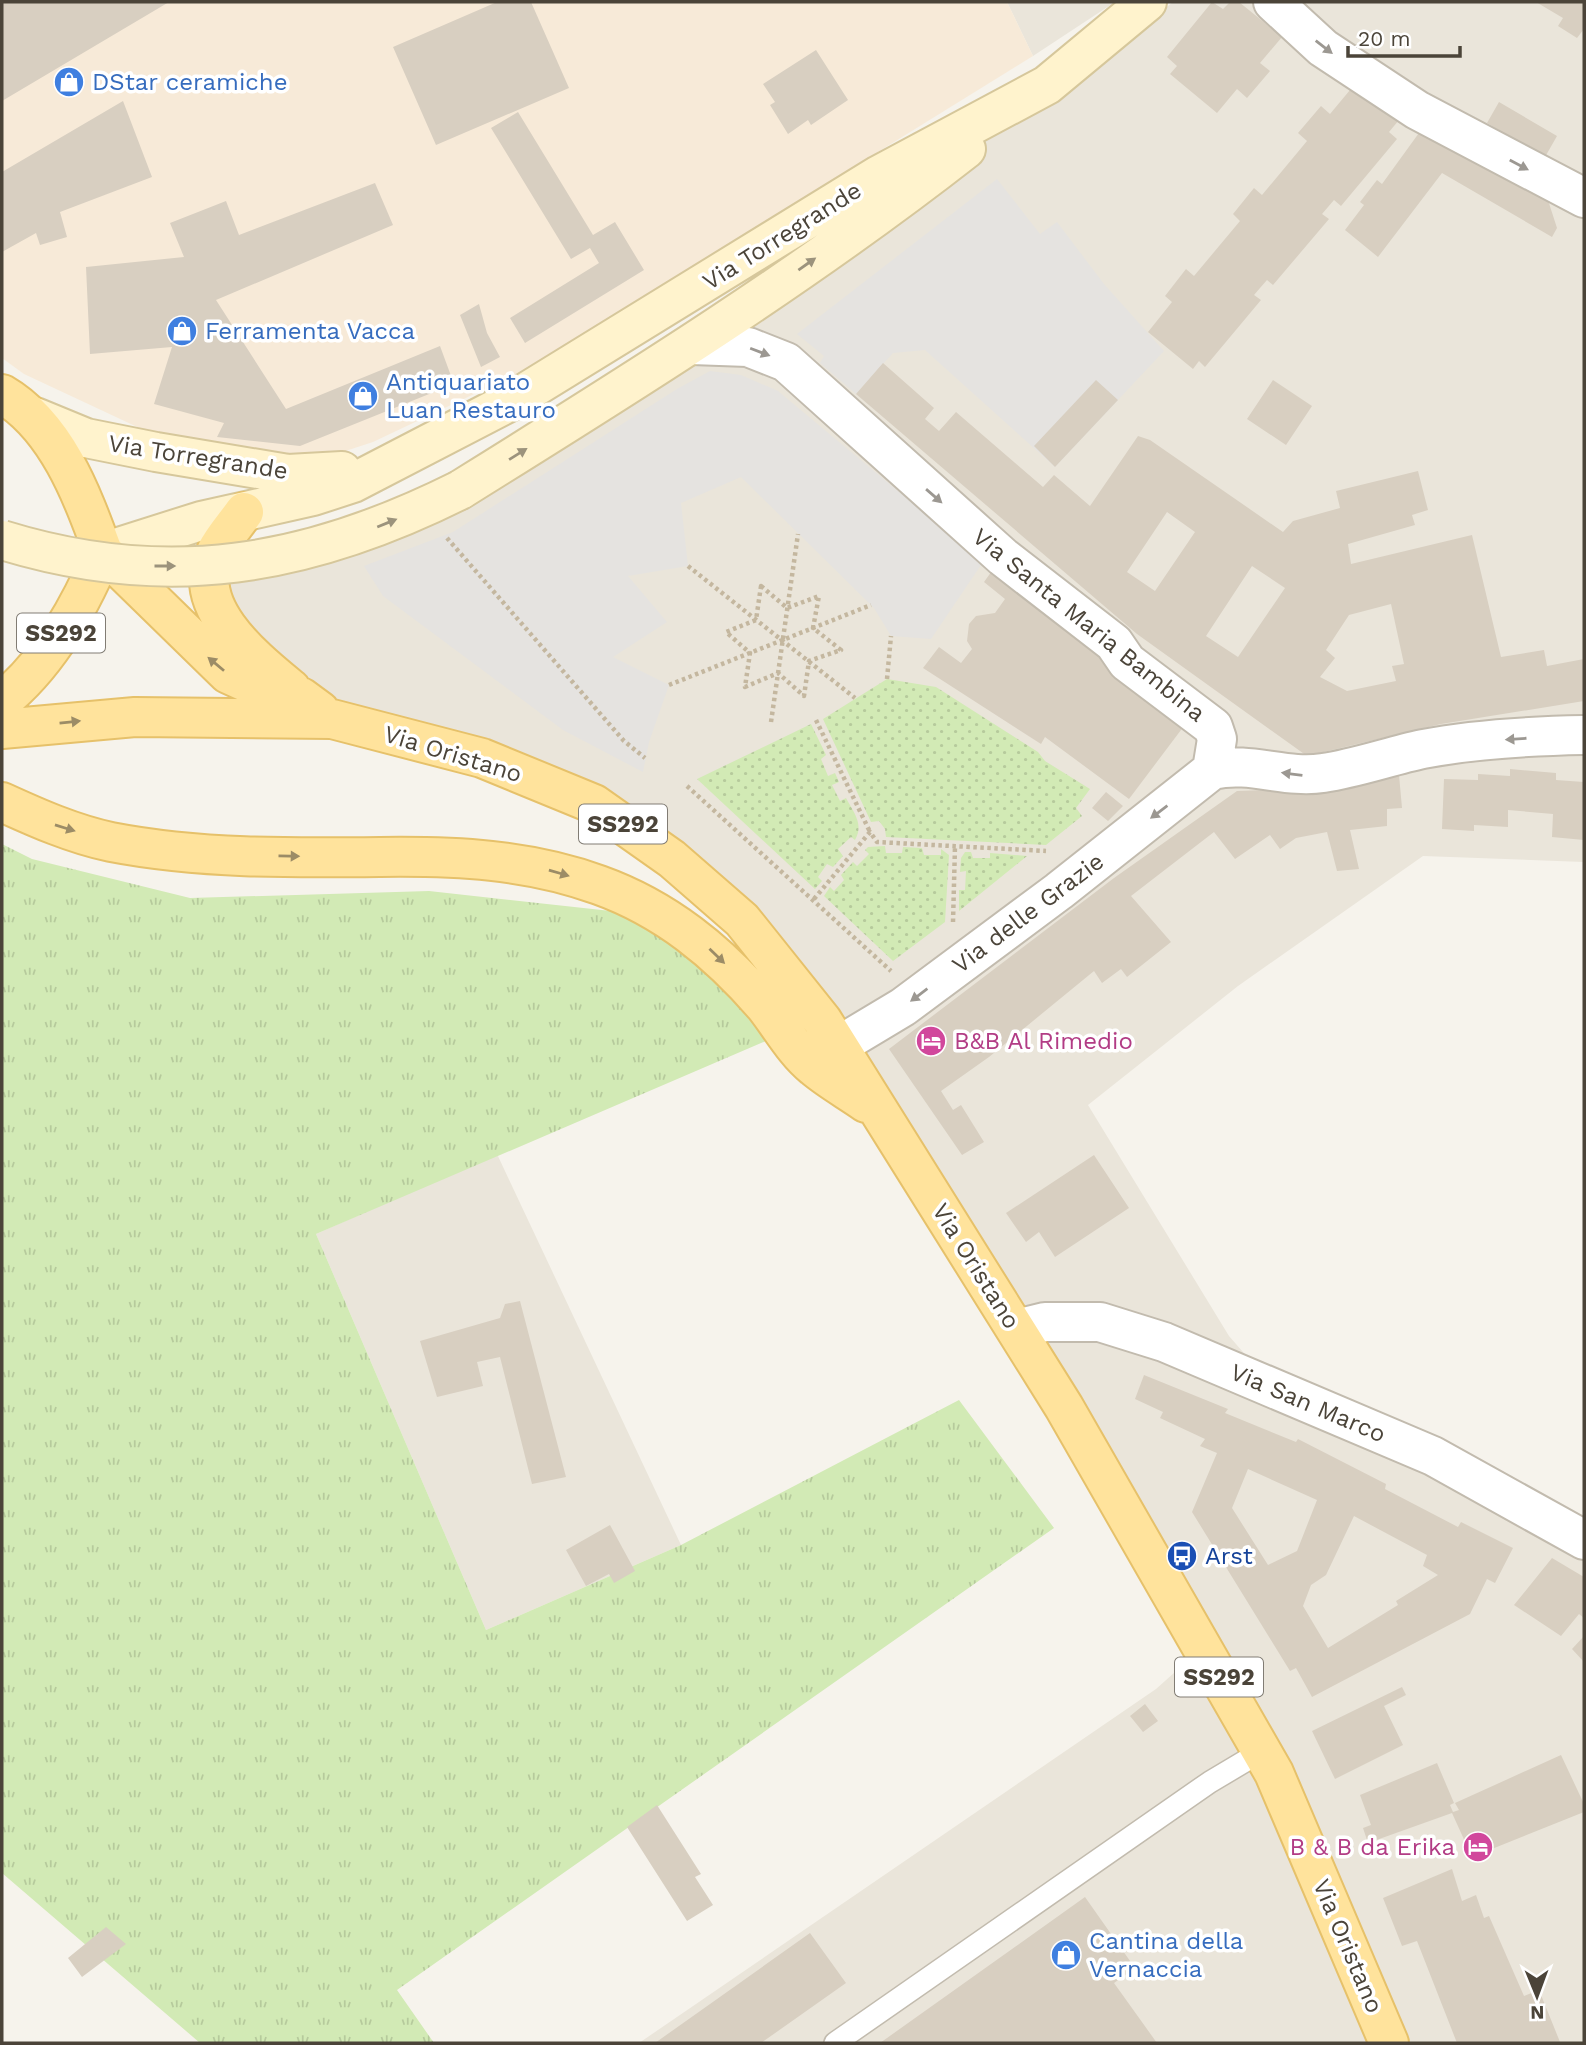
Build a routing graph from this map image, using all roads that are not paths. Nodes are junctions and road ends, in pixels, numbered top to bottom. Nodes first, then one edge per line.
1 (1147, 2) edge
2 (1273, 2) edge
3 (1047, 85) junction
4 (1584, 198) edge
5 (692, 345) junction
6 (2, 394) edge
7 (35, 417) junction
8 (406, 456) junction
9 (244, 512) junction
10 (2, 540) edge
11 (103, 552) junction
12 (301, 697) junction
13 (2, 701) edge
14 (332, 719) junction
15 (2, 729) edge
16 (1584, 736) edge
17 (1212, 770) junction
18 (2, 802) edge
19 (838, 1046) junction
20 (879, 1112) junction
21 (1016, 1329) junction
22 (1584, 1540) edge
23 (1262, 1751) junction
24 (835, 2043) edge
25 (1389, 2043) edge

1 - 3 main road, Via Torregrande
2 -> 4 street
5 -> 3 main road
3 - 8 main road, Via Torregrande
10 -> 5 main road, bridge
5 -> 17 street, Via Santa Maria Bambina
6 - 7 main road, SS292
7 - 8 main road, Via Torregrande
7 - 11 main road, SS292
8 - 9 main road, Via Torregrande
9 - 11 main road, Via Torregrande
9 - 12 main road
12 -> 11 main road, Via Oristano / SS292
11 - 13 main road, SS292
12 - 14 main road, Via Oristano / SS292
15 -> 14 main road, Via Oristano / SS292
14 - 19 main road, Via Oristano / SS292
16 -> 17 street
17 -> 19 street, Via delle Grazie
18 -> 20 main road
19 - 20 main road, Via Oristano / SS292
20 - 21 main road, Via Oristano / SS292
21 - 22 street, Via San Marco
21 - 23 main road, Via Oristano / SS292
23 - 24 lane
23 - 25 main road, Via Oristano / SS292

